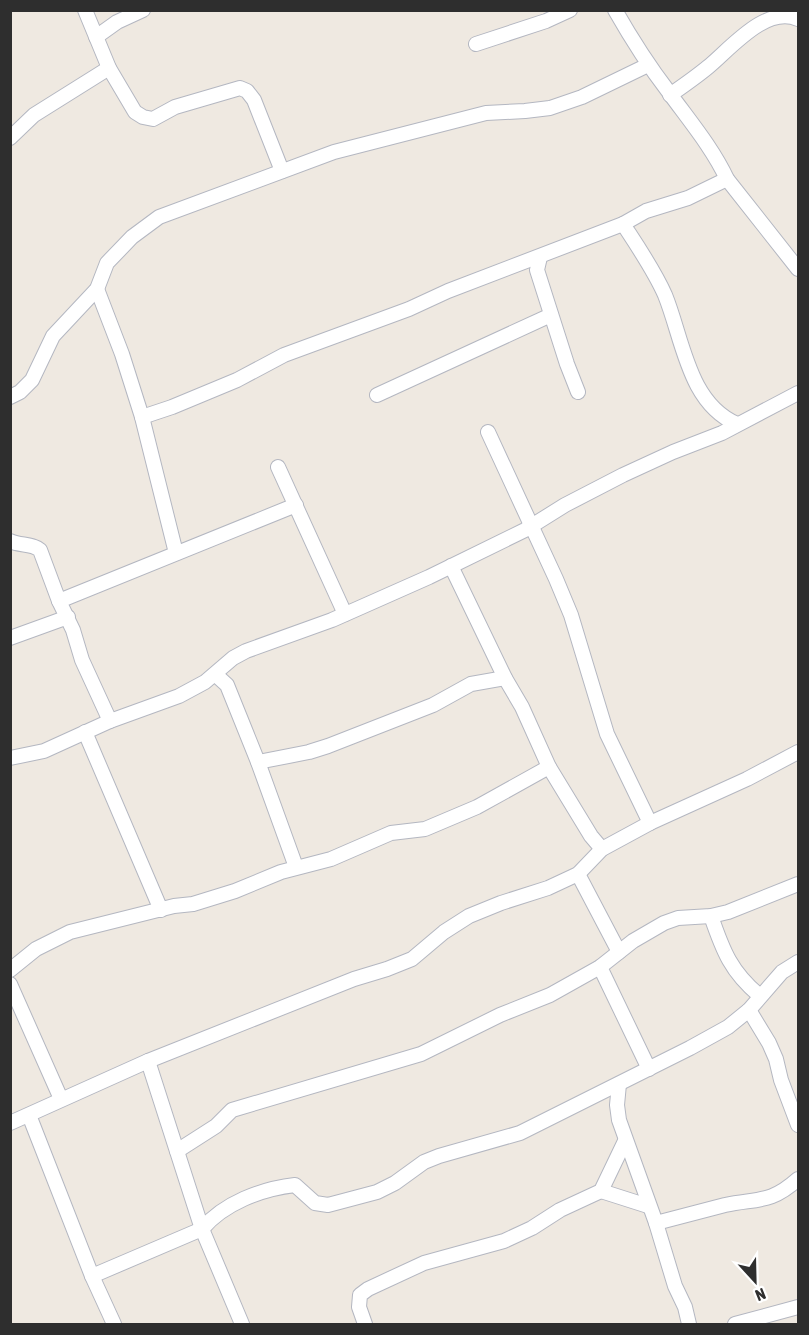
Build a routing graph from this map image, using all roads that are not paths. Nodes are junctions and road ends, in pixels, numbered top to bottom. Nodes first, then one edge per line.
1 (85, 10) edge
2 (143, 10) edge
3 (570, 10) edge
4 (615, 10) edge
5 (794, 15) edge
6 (96, 37) junction
7 (476, 44) dead end
8 (648, 65) junction
9 (109, 68) junction
10 (670, 95) junction
11 (10, 138) edge
12 (282, 171) junction
13 (727, 179) junction
14 (623, 224) junction
15 (540, 257) junction
16 (798, 269) edge
17 (97, 289) junction
18 (551, 315) junction
19 (578, 392) dead end
20 (798, 393) edge
21 (377, 395) dead end
22 (10, 397) edge
23 (142, 417) junction
24 (737, 424) junction
25 (489, 432) dead end
26 (279, 467) dead end
27 (296, 505) junction
28 (532, 526) junction
29 (10, 541) edge
30 (176, 553) junction
31 (451, 566) junction
32 (59, 601) junction
33 (345, 614) junction
34 (68, 617) junction
35 (10, 638) edge
36 (216, 675) junction
37 (505, 678) junction
38 (110, 722) junction
39 (85, 732) junction
40 (798, 752) edge
41 (10, 758) edge
42 (258, 762) junction
43 (549, 767) junction
44 (650, 823) junction
45 (602, 849) junction
46 (296, 867) junction
47 (578, 874) junction
48 (798, 884) edge
49 (161, 910) junction
50 (711, 916) junction
51 (619, 952) junction
52 (798, 962) edge
53 (600, 967) junction
54 (10, 970) edge
55 (10, 984) edge
56 (760, 996) junction
57 (749, 1010) junction
58 (148, 1061) junction
59 (649, 1069) junction
60 (619, 1084) junction
61 (61, 1100) junction
62 (29, 1115) junction
63 (10, 1123) edge
64 (798, 1125) edge
65 (625, 1141) junction
66 (177, 1151) junction
67 (798, 1179) edge
68 (601, 1191) junction
69 (648, 1206) junction
70 (656, 1223) junction
71 (202, 1229) junction
72 (92, 1276) junction
73 (798, 1307) edge
74 (114, 1324) edge
75 (242, 1324) edge
76 (365, 1324) edge
77 (688, 1324) edge
78 (735, 1324) edge

1 - 6 street
2 - 6 street
3 - 7 street
4 - 8 street
5 - 10 street
6 - 9 street
8 - 10 street
8 - 12 street
9 - 11 street
9 - 12 street
10 - 13 street
12 - 17 street
13 - 14 street
13 - 16 street
14 - 15 street
14 - 24 street
15 - 18 street
15 - 23 street
17 - 22 street
17 - 23 street
18 - 19 street
18 - 21 street
20 - 24 street
23 - 30 street
24 - 28 street
25 - 28 street
26 - 27 street
27 - 30 street
27 - 33 street
28 - 31 street
28 - 44 street
29 - 32 street
30 - 32 street
31 - 33 street
31 - 37 street
32 - 34 street
33 - 36 street
34 - 35 street
34 - 38 street
36 - 38 street
36 - 42 street
37 - 42 street
37 - 43 street
38 - 39 street
39 - 41 street
39 - 49 street
40 - 44 street
42 - 46 street
43 - 45 street
43 - 46 street
44 - 45 street
45 - 47 street
46 - 49 street
47 - 51 street
47 - 58 street
48 - 50 street
49 - 54 street
50 - 51 street
50 - 56 street
51 - 53 street
52 - 56 street
53 - 59 street
53 - 66 street
55 - 61 street
56 - 57 street
57 - 59 street
57 - 64 street
58 - 61 street
58 - 66 street
59 - 60 street
60 - 65 street
60 - 71 street
61 - 62 street
62 - 63 street
62 - 72 street
65 - 68 street
65 - 69 street
66 - 71 street
67 - 70 street
68 - 69 street
68 - 76 street
69 - 70 street
70 - 77 street
71 - 72 street
71 - 75 street
72 - 74 street
73 - 78 street

